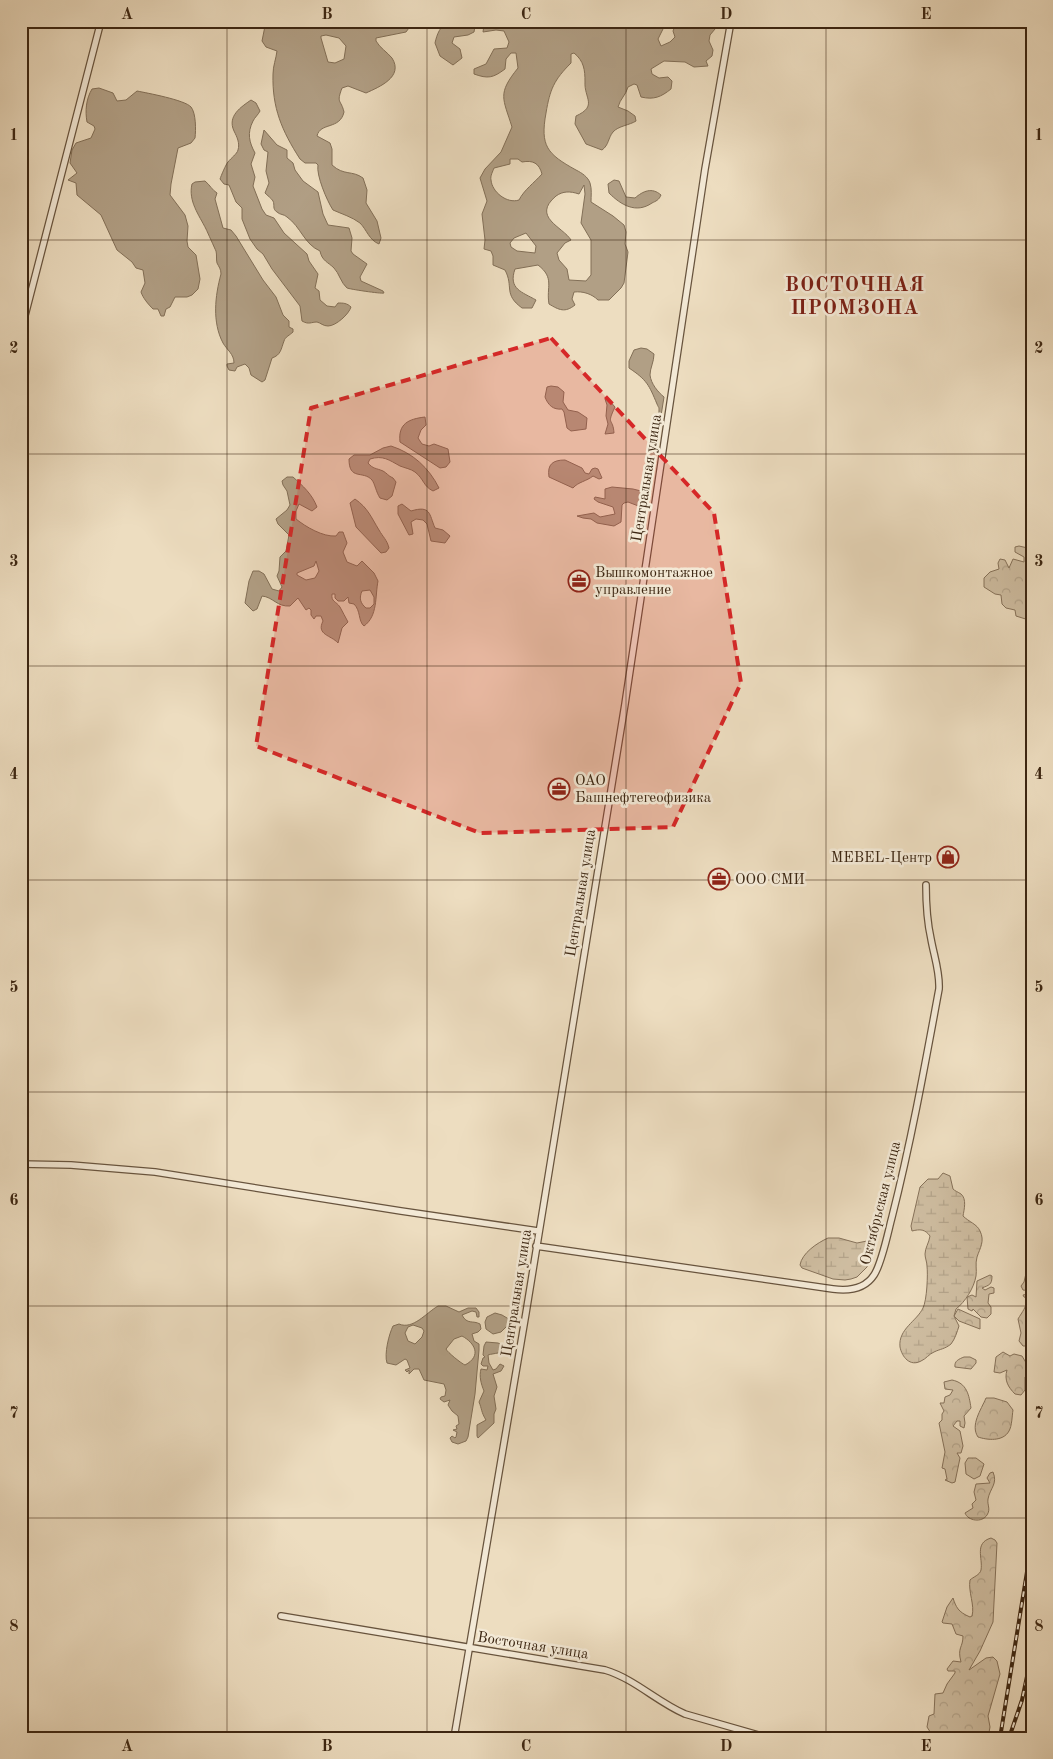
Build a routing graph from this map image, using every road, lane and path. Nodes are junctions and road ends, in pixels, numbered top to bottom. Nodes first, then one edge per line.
1 (101, 21) edge
2 (731, 21) edge
3 (21, 331) edge
4 (926, 885) dead end
5 (21, 1164) edge
6 (538, 1231) junction
7 (536, 1246) junction
8 (281, 1616) dead end
9 (470, 1647) junction
10 (454, 1738) edge
11 (769, 1738) edge

1 - 3 street
2 - 6 street, Центральная улица
4 - 7 street, Октябрьская улица
5 - 6 street
6 - 7 street, Центральная улица
7 - 9 street, Центральная улица
8 - 9 street, Восточная улица
9 - 10 street, Центральная улица
9 - 11 street, Восточная улица

